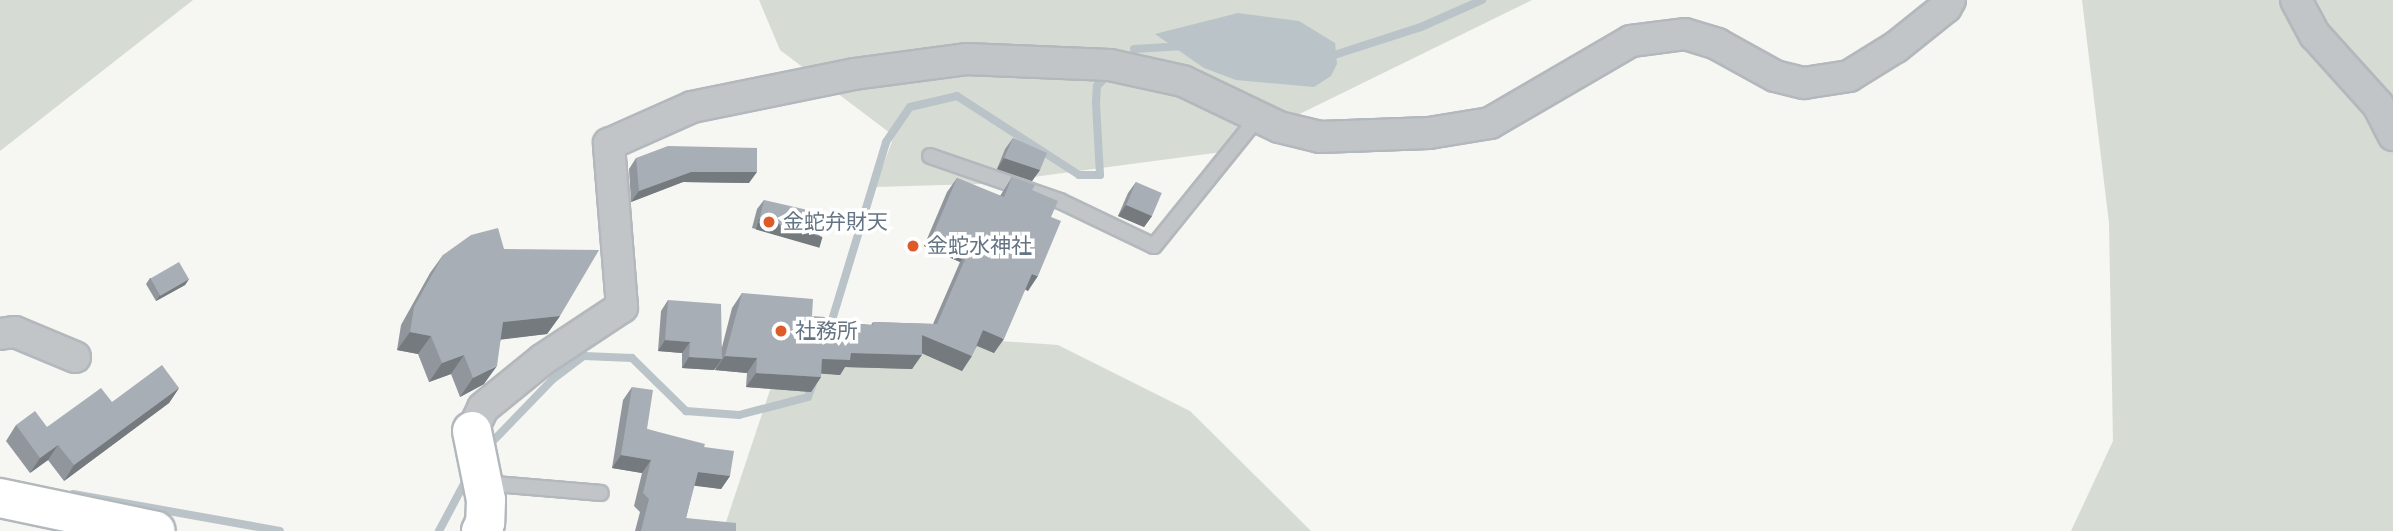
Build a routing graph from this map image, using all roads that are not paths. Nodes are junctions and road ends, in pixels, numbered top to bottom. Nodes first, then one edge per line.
1 (1950, 0) edge
2 (2296, 0) edge
3 (1258, 117) junction
4 (2393, 135) edge
5 (930, 156) dead end
6 (0, 334) edge
7 (75, 357) dead end
8 (472, 431) joint
9 (482, 482) junction
10 (601, 493) dead end
11 (0, 498) edge
12 (156, 531) edge
13 (481, 531) edge

1 - 3 street
2 - 4 street
3 - 5 lane
3 - 8 street
6 - 7 street
8 - 9 street
9 - 10 lane
9 - 13 street
11 - 12 street

